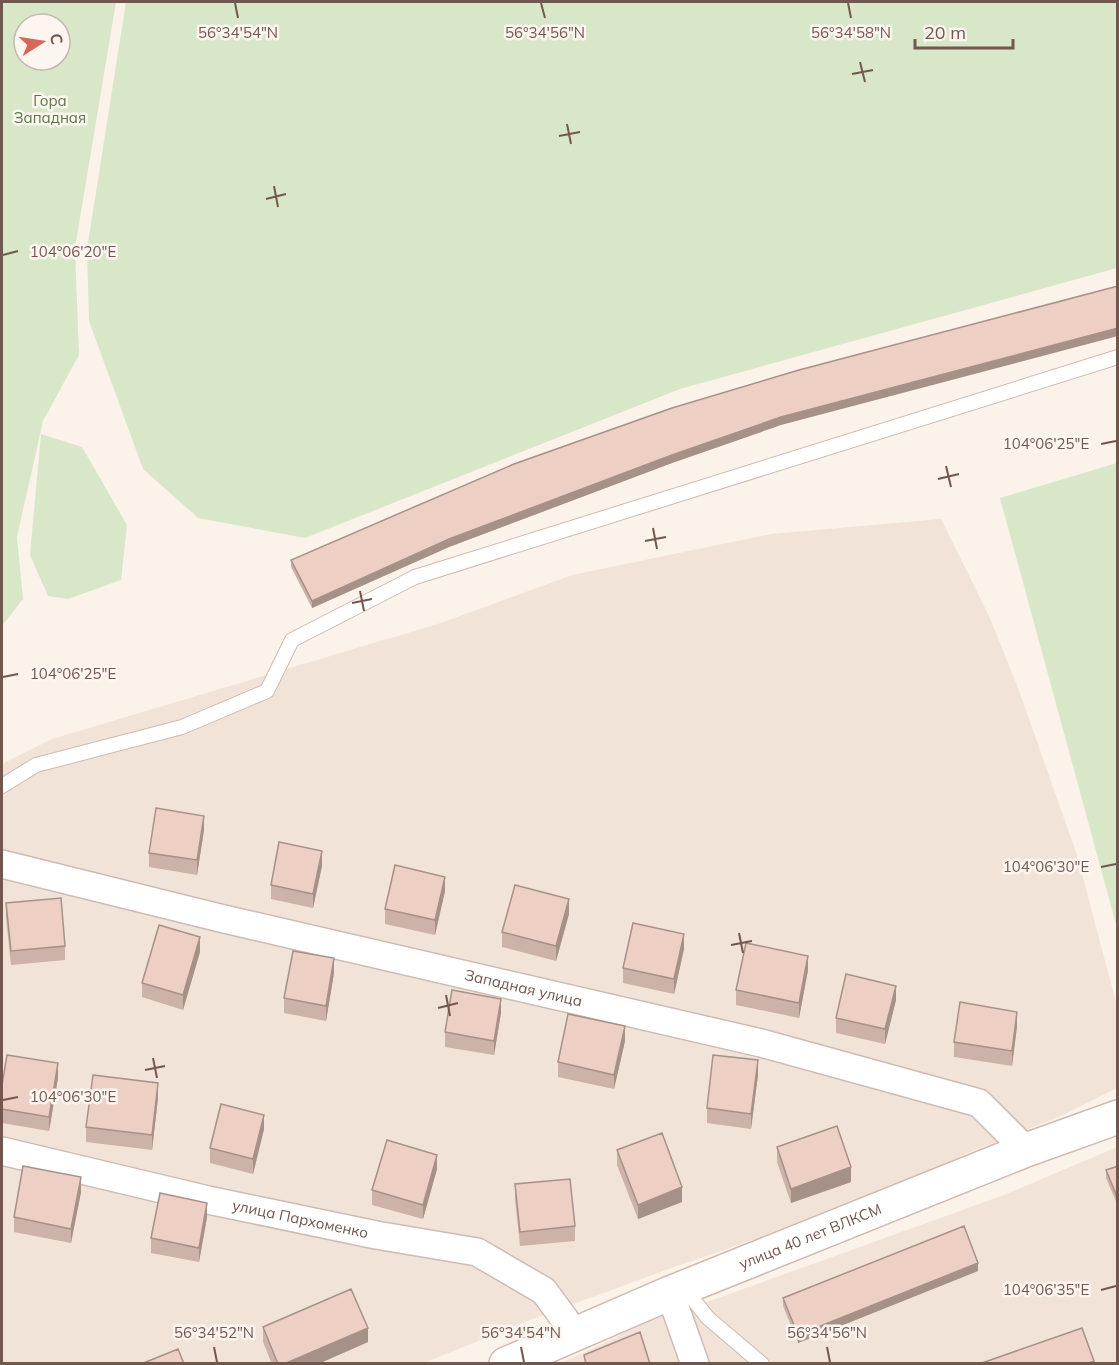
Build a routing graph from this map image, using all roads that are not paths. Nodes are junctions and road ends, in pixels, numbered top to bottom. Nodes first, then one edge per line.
1 (1118, 357) edge
2 (2, 786) edge
3 (2, 864) edge
4 (1118, 1117) edge
5 (1026, 1150) junction
6 (2, 1151) edge
7 (677, 1290) junction
8 (574, 1332) junction
9 (506, 1364) edge
10 (695, 1364) edge
11 (762, 1364) edge

1 - 2 lane
3 - 5 street, Западная улица
4 - 5 street, улица 40 лет ВЛКСМ
5 - 7 street, улица 40 лет ВЛКСМ
6 - 8 street, улица Пархоменко
7 - 8 street, улица 40 лет ВЛКСМ
7 - 10 street
7 - 11 lane
8 - 9 street, улица 40 лет ВЛКСМ

